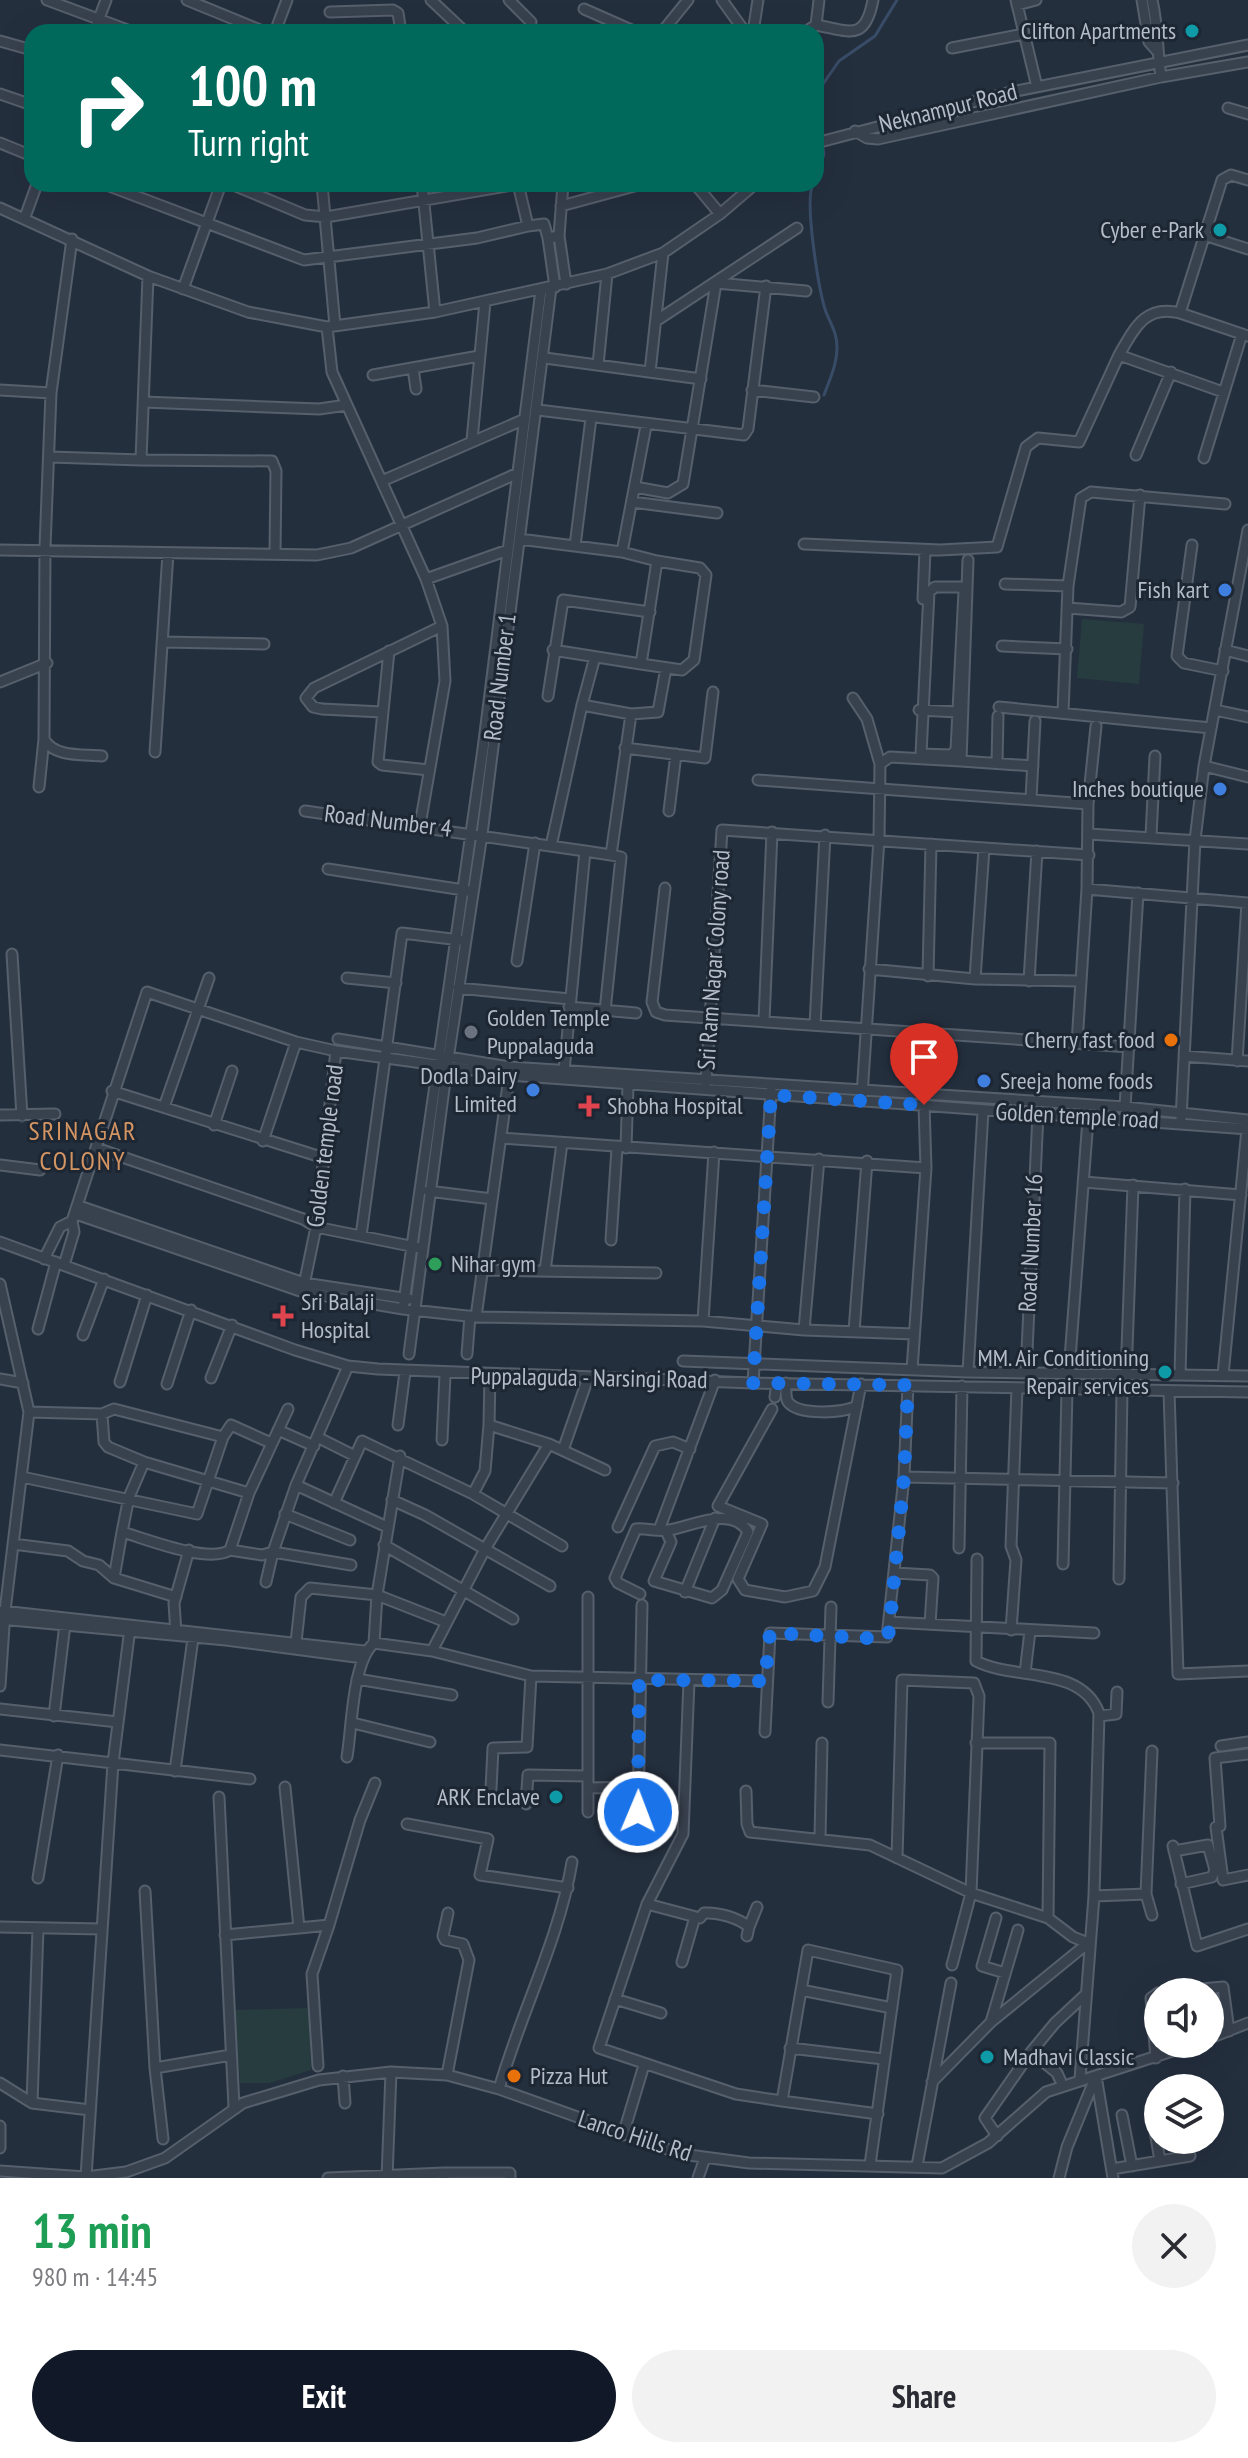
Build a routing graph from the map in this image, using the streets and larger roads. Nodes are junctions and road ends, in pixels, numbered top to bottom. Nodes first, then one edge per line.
1 (47, 0) edge
2 (106, 0) edge
3 (187, 0) edge
4 (287, 0) edge
5 (431, 0) edge
6 (509, 0) edge
7 (591, 0) edge
8 (688, 0) edge
9 (722, 0) edge
10 (758, 0) edge
11 (819, 0) edge
12 (873, 0) edge
13 (1036, 0) edge
14 (1142, 0) edge
15 (1152, 0) edge
16 (1016, 2) edge
17 (583, 5) edge
18 (330, 12) dead end
19 (99, 20) junction
20 (531, 22) dead end
21 (97, 24) edge
22 (110, 24) edge
23 (246, 24) edge
24 (278, 24) edge
25 (400, 24) edge
26 (456, 24) edge
27 (620, 24) edge
28 (668, 24) edge
29 (739, 24) edge
30 (754, 24) edge
31 (816, 24) edge
32 (824, 26) edge
33 (1024, 34) junction
34 (0, 41) edge
35 (1248, 45) edge
36 (24, 48) edge
37 (952, 48) dead end
38 (1158, 57) junction
39 (1248, 62) edge
40 (1161, 77) junction
41 (1037, 87) junction
42 (1011, 92) junction
43 (0, 94) edge
44 (24, 102) edge
45 (1016, 108) junction
46 (1228, 108) dead end
47 (1248, 114) edge
48 (855, 131) junction
49 (824, 141) edge
50 (0, 143) edge
51 (24, 153) edge
52 (1248, 180) edge
53 (34, 192) edge
54 (124, 192) edge
55 (218, 192) edge
56 (250, 192) edge
57 (323, 192) edge
58 (422, 192) edge
59 (473, 192) edge
60 (520, 192) edge
61 (562, 192) edge
62 (622, 192) edge
63 (702, 192) edge
64 (746, 192) edge
65 (423, 201) junction
66 (561, 206) junction
67 (0, 208) edge
68 (720, 214) junction
69 (25, 217) junction
70 (326, 217) junction
71 (206, 225) junction
72 (528, 226) junction
73 (797, 228) dead end
74 (1204, 235) junction
75 (559, 236) junction
76 (548, 238) junction
77 (72, 239) junction
78 (428, 246) junction
79 (1248, 249) edge
80 (663, 253) junction
81 (329, 259) junction
82 (607, 274) junction
83 (148, 276) junction
84 (716, 283) junction
85 (566, 284) junction
86 (766, 286) junction
87 (183, 289) junction
88 (549, 289) junction
89 (806, 291) dead end
90 (485, 302) junction
91 (435, 312) junction
92 (1180, 313) junction
93 (656, 321) junction
94 (331, 327) junction
95 (1245, 335) edge
96 (1119, 355) junction
97 (479, 356) junction
98 (545, 358) junction
99 (598, 365) junction
100 (413, 368) junction
101 (650, 372) junction
102 (1171, 372) junction
103 (373, 375) dead end
104 (701, 379) junction
105 (416, 389) dead end
106 (0, 390) edge
107 (752, 390) junction
108 (1223, 392) junction
109 (51, 393) junction
110 (814, 397) dead end
111 (144, 402) junction
112 (347, 405) junction
113 (538, 410) junction
114 (591, 418) junction
115 (525, 419) junction
116 (646, 426) junction
117 (693, 431) junction
118 (472, 440) junction
119 (1136, 455) dead end
120 (51, 457) junction
121 (1204, 458) dead end
122 (141, 460) junction
123 (518, 473) junction
124 (382, 481) junction
125 (635, 487) junction
126 (1140, 495) junction
127 (632, 502) junction
128 (1225, 504) dead end
129 (717, 513) dead end
130 (402, 526) junction
131 (1248, 530) edge
132 (519, 539) junction
133 (804, 544) dead end
134 (1192, 545) dead end
135 (575, 546) junction
136 (0, 550) edge
137 (508, 550) junction
138 (925, 550) junction
139 (45, 551) junction
140 (622, 552) junction
141 (168, 553) junction
142 (275, 554) junction
143 (968, 560) dead end
144 (657, 561) junction
145 (426, 579) junction
146 (1005, 584) dead end
147 (1068, 586) junction
148 (1243, 594) edge
149 (1068, 608) junction
150 (650, 612) junction
151 (442, 626) junction
152 (163, 642) junction
153 (264, 644) dead end
154 (1002, 646) dead end
155 (1067, 649) junction
156 (553, 650) junction
157 (1225, 650) junction
158 (389, 651) junction
159 (1248, 656) edge
160 (595, 657) junction
161 (47, 663) junction
162 (641, 664) junction
163 (923, 666) junction
164 (666, 668) junction
165 (1223, 671) junction
166 (0, 682) edge
167 (713, 692) dead end
168 (548, 696) dead end
169 (853, 698) dead end
170 (582, 705) junction
171 (921, 710) junction
172 (1215, 710) junction
173 (382, 712) junction
174 (958, 712) junction
175 (1063, 712) junction
176 (631, 714) junction
177 (1248, 717) edge
178 (1035, 721) dead end
179 (1096, 726) dead end
180 (1211, 728) junction
181 (44, 739) junction
182 (625, 748) junction
183 (155, 752) dead end
184 (676, 754) junction
185 (918, 755) junction
186 (102, 756) dead end
187 (1155, 756) dead end
188 (961, 761) junction
189 (997, 763) junction
190 (880, 764) junction
191 (1033, 766) junction
192 (1204, 766) junction
193 (429, 770) junction
194 (1248, 777) edge
195 (758, 780) dead end
196 (39, 787) dead end
197 (879, 787) junction
198 (1031, 799) junction
199 (1088, 804) junction
200 (305, 811) dead end
201 (669, 811) dead end
202 (420, 825) junction
203 (471, 832) junction
204 (772, 832) junction
205 (482, 834) junction
206 (1089, 834) junction
207 (825, 835) junction
208 (1151, 836) junction
209 (879, 839) junction
210 (1195, 840) junction
211 (535, 843) junction
212 (931, 844) junction
213 (1248, 844) edge
214 (551, 846) junction
215 (984, 848) junction
216 (585, 851) junction
217 (1037, 851) junction
218 (611, 855) junction
219 (1089, 855) junction
220 (328, 869) dead end
221 (665, 888) dead end
222 (1087, 889) junction
223 (468, 891) junction
224 (1138, 893) junction
225 (1193, 898) junction
226 (1247, 903) edge
227 (461, 940) junction
228 (12, 954) dead end
229 (1246, 954) edge
230 (517, 961) dead end
231 (869, 969) junction
232 (928, 976) junction
233 (209, 978) dead end
234 (347, 978) dead end
235 (975, 979) junction
236 (1029, 981) junction
237 (1079, 981) junction
238 (396, 983) junction
239 (458, 988) junction
240 (570, 1003) junction
241 (1244, 1007) edge
242 (198, 1009) junction
243 (605, 1011) junction
244 (636, 1013) dead end
245 (711, 1018) junction
246 (764, 1021) junction
247 (815, 1025) junction
248 (865, 1029) junction
249 (338, 1039) dead end
250 (296, 1042) junction
251 (1077, 1043) junction
252 (388, 1047) junction
253 (1130, 1047) junction
254 (336, 1051) junction
255 (1184, 1056) junction
256 (386, 1058) junction
257 (443, 1061) junction
258 (1243, 1061) edge
259 (232, 1071) dead end
260 (510, 1071) junction
261 (564, 1071) junction
262 (635, 1081) junction
263 (771, 1083) junction
264 (706, 1084) junction
265 (112, 1091) junction
266 (771, 1095) junction
267 (862, 1095) junction
268 (924, 1105) junction
269 (164, 1107) junction
270 (1125, 1107) junction
271 (983, 1111) junction
272 (55, 1114) dead end
273 (1038, 1114) junction
274 (0, 1115) edge
275 (22, 1116) junction
276 (1181, 1118) junction
277 (1088, 1119) junction
278 (214, 1125) junction
279 (1248, 1126) edge
280 (501, 1138) junction
281 (263, 1141) junction
282 (562, 1143) junction
283 (96, 1148) junction
284 (622, 1148) junction
285 (714, 1152) junction
286 (765, 1155) junction
287 (324, 1158) junction
288 (819, 1159) junction
289 (867, 1161) junction
290 (0, 1165) edge
291 (926, 1168) junction
292 (40, 1170) dead end
293 (1084, 1182) junction
294 (1133, 1185) junction
295 (1185, 1189) junction
296 (427, 1190) junction
297 (1241, 1195) junction
298 (492, 1199) junction
299 (75, 1214) junction
300 (316, 1227) junction
301 (361, 1236) junction
302 (611, 1240) dead end
303 (0, 1242) edge
304 (420, 1248) junction
305 (44, 1259) junction
306 (60, 1264) junction
307 (482, 1270) junction
308 (545, 1271) junction
309 (656, 1273) dead end
310 (104, 1279) junction
311 (0, 1284) edge
312 (304, 1288) junction
313 (147, 1295) junction
314 (406, 1298) junction
315 (417, 1300) junction
316 (403, 1309) junction
317 (191, 1310) junction
318 (415, 1311) junction
319 (473, 1316) junction
320 (703, 1321) junction
321 (755, 1324) junction
322 (232, 1325) junction
323 (38, 1329) dead end
324 (804, 1330) junction
325 (5, 1331) edge
326 (854, 1331) junction
327 (914, 1334) junction
328 (83, 1335) dead end
329 (409, 1354) dead end
330 (467, 1354) dead end
331 (683, 1361) dead end
332 (754, 1364) junction
333 (348, 1366) junction
334 (912, 1370) junction
335 (405, 1372) junction
336 (968, 1372) junction
337 (1026, 1372) junction
338 (1069, 1372) junction
339 (490, 1374) junction
340 (445, 1375) junction
341 (1180, 1375) junction
342 (1223, 1375) junction
343 (1126, 1376) junction
344 (1248, 1376) edge
345 (211, 1378) dead end
346 (588, 1378) junction
347 (0, 1379) edge
348 (715, 1380) junction
349 (120, 1382) dead end
350 (23, 1383) junction
351 (753, 1383) junction
352 (782, 1383) junction
353 (167, 1384) dead end
354 (861, 1384) junction
355 (908, 1385) junction
356 (962, 1386) junction
357 (1017, 1388) junction
358 (1067, 1390) junction
359 (1122, 1390) junction
360 (1169, 1391) junction
361 (1248, 1392) edge
362 (775, 1397) dead end
363 (857, 1406) junction
364 (288, 1409) dead end
365 (772, 1409) dead end
366 (29, 1412) junction
367 (102, 1414) junction
368 (398, 1425) dead end
369 (489, 1425) junction
370 (278, 1430) junction
371 (223, 1437) junction
372 (442, 1440) dead end
373 (315, 1441) junction
374 (271, 1443) junction
375 (549, 1444) junction
376 (690, 1449) junction
377 (563, 1450) junction
378 (355, 1456) junction
379 (400, 1456) junction
380 (144, 1462) junction
381 (605, 1470) dead end
382 (22, 1477) junction
383 (904, 1477) junction
384 (961, 1478) junction
385 (1013, 1480) junction
386 (210, 1481) junction
387 (1065, 1481) junction
388 (1118, 1482) junction
389 (1173, 1483) junction
390 (296, 1485) junction
391 (249, 1493) junction
392 (473, 1494) junction
393 (129, 1497) junction
394 (392, 1500) junction
395 (334, 1503) junction
396 (285, 1514) junction
397 (508, 1514) junction
398 (715, 1518) junction
399 (387, 1527) junction
400 (618, 1527) dead end
401 (662, 1531) junction
402 (122, 1532) junction
403 (350, 1540) dead end
404 (13, 1544) junction
405 (384, 1545) junction
406 (562, 1546) dead end
407 (959, 1548) dead end
408 (485, 1549) junction
409 (189, 1550) junction
410 (230, 1550) junction
411 (273, 1552) junction
412 (977, 1559) dead end
413 (1063, 1564) dead end
414 (351, 1565) dead end
415 (895, 1573) junction
416 (114, 1578) junction
417 (1119, 1579) dead end
418 (266, 1582) dead end
419 (550, 1586) dead end
420 (291, 1590) dead end
421 (304, 1591) junction
422 (461, 1592) junction
423 (685, 1592) junction
424 (640, 1594) dead end
425 (377, 1595) junction
426 (176, 1597) junction
427 (588, 1597) dead end
428 (642, 1605) dead end
429 (831, 1607) dead end
430 (2, 1615) edge
431 (513, 1619) dead end
432 (446, 1622) junction
433 (890, 1622) junction
434 (65, 1624) junction
435 (930, 1624) junction
436 (975, 1627) junction
437 (130, 1628) junction
438 (1011, 1630) junction
439 (1030, 1631) junction
440 (176, 1632) junction
441 (1094, 1633) dead end
442 (830, 1636) junction
443 (193, 1638) junction
444 (296, 1642) junction
445 (374, 1643) junction
446 (432, 1651) junction
447 (363, 1655) junction
448 (1248, 1671) edge
449 (1025, 1673) junction
450 (531, 1676) junction
451 (588, 1678) junction
452 (357, 1679) junction
453 (639, 1680) junction
454 (689, 1681) junction
455 (765, 1681) junction
456 (0, 1686) edge
457 (1117, 1692) dead end
458 (452, 1695) dead end
459 (828, 1702) dead end
460 (0, 1709) edge
461 (54, 1716) junction
462 (1099, 1716) junction
463 (118, 1722) junction
464 (353, 1723) junction
465 (765, 1732) dead end
466 (430, 1742) dead end
467 (1248, 1742) edge
468 (822, 1743) dead end
469 (976, 1743) junction
470 (1221, 1746) dead end
471 (0, 1750) edge
472 (1152, 1751) dead end
473 (1248, 1754) edge
474 (58, 1755) junction
475 (347, 1757) dead end
476 (113, 1763) junction
477 (175, 1771) junction
478 (588, 1776) junction
479 (250, 1779) dead end
480 (375, 1783) dead end
481 (285, 1787) dead end
482 (639, 1787) junction
483 (588, 1788) junction
484 (491, 1789) dead end
485 (746, 1791) dead end
486 (219, 1797) dead end
487 (526, 1804) dead end
488 (588, 1812) dead end
489 (638, 1812) dead end
490 (407, 1824) dead end
491 (820, 1838) junction
492 (897, 1858) junction
493 (572, 1862) dead end
494 (1248, 1875) edge
495 (38, 1878) dead end
496 (1181, 1884) junction
497 (568, 1888) junction
498 (145, 1891) dead end
499 (971, 1893) junction
500 (1146, 1894) junction
501 (1094, 1896) junction
502 (647, 1904) junction
503 (757, 1907) dead end
504 (448, 1913) dead end
505 (1152, 1915) dead end
506 (695, 1917) junction
507 (996, 1918) dead end
508 (1048, 1918) junction
509 (329, 1925) junction
510 (0, 1927) edge
511 (38, 1928) junction
512 (299, 1928) junction
513 (102, 1929) junction
514 (1248, 1929) edge
515 (1018, 1930) dead end
516 (225, 1935) junction
517 (1088, 1943) junction
518 (682, 1962) dead end
519 (952, 1965) dead end
520 (1005, 1973) junction
521 (951, 1983) dead end
522 (801, 1990) junction
523 (1224, 1994) edge
524 (1085, 1995) junction
525 (615, 1999) junction
526 (892, 2008) junction
527 (661, 2013) dead end
528 (991, 2022) junction
529 (1248, 2023) edge
530 (1229, 2031) junction
531 (1224, 2033) edge
532 (790, 2048) junction
533 (1031, 2052) junction
534 (231, 2055) junction
535 (1156, 2058) edge
536 (883, 2059) junction
537 (644, 2065) junction
538 (318, 2066) dead end
539 (155, 2068) junction
540 (391, 2072) junction
541 (447, 2075) junction
542 (339, 2076) junction
543 (1096, 2076) junction
544 (1080, 2079) junction
545 (932, 2082) junction
546 (0, 2083) edge
547 (1062, 2084) junction
548 (499, 2089) junction
549 (782, 2101) junction
550 (32, 2103) junction
551 (345, 2103) dead end
552 (239, 2105) junction
553 (90, 2110) junction
554 (878, 2114) junction
555 (1122, 2115) dead end
556 (0, 2126) edge
557 (623, 2135) junction
558 (997, 2136) junction
559 (163, 2139) dead end
560 (0, 2148) edge
561 (1159, 2154) edge
562 (1190, 2154) edge
563 (705, 2158) junction
564 (1160, 2161) junction
565 (870, 2165) junction
566 (917, 2166) junction
567 (1132, 2166) junction
568 (0, 2171) edge
569 (1112, 2174) edge
570 (39, 2176) edge
571 (387, 2176) edge
572 (444, 2176) edge
573 (86, 2177) edge
574 (328, 2178) edge
575 (510, 2178) edge
576 (698, 2178) edge
577 (1059, 2178) edge

1 - 19 street
2 - 19 street
3 - 23 street
4 - 24 street
5 - 26 street
6 - 20 street
7 - 17 street
8 - 28 street
9 - 29 street
10 - 30 street
11 - 31 street
12 - 32 street
13 - 16 street
14 - 38 street
15 - 38 street
16 - 33 street
17 - 27 street
18 - 25 street
19 - 21 street
19 - 22 street
33 - 37 street
33 - 41 street
34 - 36 street
35 - 38 street, Neknampur Road
38 - 40 street
38 - 41 street, Neknampur Road
39 - 40 street, Neknampur Road
40 - 45 street, Neknampur Road
41 - 42 street, Neknampur Road
42 - 45 street
42 - 48 street, Neknampur Road
43 - 44 street
45 - 48 street, Neknampur Road
46 - 47 street
48 - 49 street
50 - 51 street
52 - 74 street
53 - 69 street
54 - 71 street
55 - 71 street
56 - 70 street
57 - 70 street
58 - 65 street
59 - 65 street
60 - 72 street
61 - 66 street
62 - 66 street
63 - 68 street
64 - 68 street
65 - 70 street
65 - 78 street
66 - 75 street
67 - 69 street
68 - 80 street
69 - 77 street
70 - 81 street
71 - 81 street
71 - 87 street
72 - 76 street
72 - 78 street
73 - 84 street
74 - 79 street
74 - 92 street
75 - 76 street
75 - 85 street
76 - 88 street
77 - 83 street
77 - 109 street
78 - 81 street
78 - 91 street
80 - 82 street
80 - 93 street
81 - 94 street
82 - 85 street
82 - 99 street
83 - 87 street
83 - 111 street
84 - 86 street
84 - 93 street
84 - 104 street
85 - 88 street
86 - 89 street
86 - 107 street
87 - 94 street
88 - 90 street
88 - 98 street, Road Number 1
88 - 115 street, Road Number 1
90 - 91 street
90 - 97 street
91 - 94 street
92 - 95 street
92 - 96 street
93 - 101 street
94 - 112 street
95 - 108 street
96 - 102 street
96 - 138 street
97 - 100 street
97 - 118 street
98 - 99 street
98 - 113 street, Road Number 1
99 - 101 street
100 - 103 street
100 - 105 street
101 - 104 street
102 - 108 street
102 - 119 street
104 - 117 street
106 - 109 street
107 - 110 street
107 - 117 street
108 - 121 street
109 - 120 street
111 - 112 street
111 - 122 street
112 - 124 street
113 - 114 street
113 - 132 street, Road Number 1
114 - 116 street
114 - 135 street
115 - 118 street
115 - 123 street, Road Number 1
116 - 117 street
116 - 125 street
117 - 125 street
118 - 124 street
120 - 122 street
120 - 139 street
122 - 142 street
123 - 130 street
123 - 137 street, Road Number 1
124 - 130 street
125 - 127 street
126 - 128 street
126 - 147 street
126 - 149 street
127 - 129 street
127 - 140 street
130 - 142 street
130 - 145 street
131 - 148 street
132 - 135 street
132 - 205 street, Road Number 1
133 - 138 street
134 - 165 street
135 - 140 street
136 - 139 street
137 - 145 street
137 - 203 street, Road Number 1
138 - 163 street
139 - 141 street
139 - 161 street
140 - 144 street
141 - 142 street
141 - 152 street
143 - 188 street
144 - 150 street
144 - 164 street
145 - 151 street
146 - 147 street
147 - 149 street
148 - 157 street
149 - 155 street
150 - 156 street
150 - 162 street
151 - 158 street
151 - 193 street
152 - 153 street
152 - 183 street
154 - 155 street
155 - 175 street
156 - 160 street
156 - 168 street
157 - 159 street
157 - 165 street
158 - 173 street
158 - 173 street
160 - 162 street
160 - 170 street
161 - 166 street
161 - 181 street
162 - 164 street
163 - 171 street
163 - 174 street
164 - 176 street
165 - 172 street
167 - 184 street
169 - 190 street
170 - 176 street
170 - 214 street
171 - 174 street
171 - 185 street
172 - 177 street
172 - 180 street
173 - 193 street
174 - 185 street
175 - 180 street
175 - 189 street
176 - 182 street
178 - 191 street
179 - 199 street
180 - 192 street
181 - 186 street
181 - 196 street
182 - 184 street
182 - 218 street
184 - 201 street
185 - 188 street
185 - 190 street
187 - 208 street
188 - 189 street
189 - 191 street
190 - 197 street
191 - 198 street
192 - 194 street
192 - 210 street
193 - 202 street
195 - 197 street
197 - 198 street
197 - 209 street
198 - 199 street
199 - 206 street
200 - 202 street, Road Number 4
202 - 203 street, Road Number 4
203 - 205 street, Road Number 4
203 - 223 street, Road Number 1
204 - 207 street
204 - 245 street, Sri Ram Nagar Colony road
204 - 246 street
205 - 211 street, Road Number 4
205 - 223 street, Road Number 1
206 - 208 street
206 - 219 street
207 - 209 street
207 - 247 street
208 - 210 street
209 - 212 street
209 - 231 street
210 - 213 street
210 - 225 street
211 - 214 street, Road Number 4
211 - 230 street
212 - 215 street
212 - 232 street
214 - 216 street, Road Number 4
215 - 217 street
215 - 235 street
216 - 218 street, Road Number 4
216 - 240 street
217 - 219 street
217 - 236 street
218 - 243 street
219 - 222 street
220 - 223 street
221 - 245 street
222 - 224 street
222 - 237 street
223 - 227 street, Road Number 1
224 - 225 street
224 - 253 street
225 - 226 street
225 - 255 street
226 - 229 street
227 - 238 street
227 - 239 street, Road Number 1
227 - 257 street, Road Number 1
228 - 275 street
229 - 241 street
231 - 232 street
231 - 248 street
232 - 235 street
233 - 242 street
234 - 238 street
235 - 236 street
236 - 237 street
237 - 251 street
238 - 252 street
239 - 240 street
239 - 257 street, Road Number 1
240 - 243 street
240 - 261 street
241 - 258 street
242 - 250 street
242 - 265 street
242 - 269 street
243 - 244 street
245 - 246 street
245 - 264 street, Sri Ram Nagar Colony road
246 - 247 street
247 - 248 street
248 - 251 street
248 - 267 street
249 - 252 street, Golden temple road
250 - 254 street
250 - 281 street
251 - 253 street
252 - 256 street
252 - 257 street, Golden temple road
253 - 270 street
254 - 256 street, Golden temple road
254 - 287 street, Golden temple road
255 - 258 street
255 - 276 street
256 - 257 street, Golden temple road
256 - 301 street
257 - 260 street, Golden temple road
257 - 296 street
259 - 278 street
260 - 261 street, Golden temple road
260 - 262 street, Golden temple road
260 - 280 street
261 - 262 street, Golden temple road
262 - 264 street, Golden temple road
262 - 284 street
263 - 264 street, Golden temple road
263 - 266 street
263 - 267 street, Golden temple road
264 - 266 street, Golden temple road
265 - 269 street
265 - 283 street
266 - 267 street, Golden temple road
266 - 286 street
267 - 268 street, Golden temple road
267 - 270 street, Golden temple road
268 - 271 street, Golden temple road
268 - 291 street
269 - 278 street
270 - 276 street, Golden temple road
271 - 273 street, Golden temple road
271 - 336 street
272 - 275 street
273 - 277 street, Golden temple road
273 - 337 street, Road Number 16
274 - 275 street
276 - 277 street, Golden temple road
276 - 279 street, Golden temple road
277 - 293 street
278 - 281 street
279 - 297 street
280 - 282 street
280 - 298 street
281 - 287 street
282 - 284 street
282 - 308 street
283 - 299 street
283 - 300 street
284 - 285 street
284 - 302 street
285 - 286 street
285 - 320 street
286 - 288 street
286 - 321 street
287 - 300 street, Golden temple road
288 - 289 street
288 - 324 street
289 - 291 street
289 - 326 street
290 - 292 street
291 - 327 street
293 - 294 street
293 - 338 street
294 - 295 street
294 - 343 street
295 - 297 street
295 - 341 street
296 - 298 street
296 - 304 street
297 - 342 street
298 - 307 street
299 - 305 street
299 - 306 street
299 - 312 street
300 - 301 street
300 - 312 street, Golden temple road
301 - 304 street
303 - 305 street, Puppalaguda - Narsingi Road
304 - 314 street
304 - 315 street
305 - 306 street, Puppalaguda - Narsingi Road
306 - 310 street, Puppalaguda - Narsingi Road
306 - 323 street
307 - 308 street
307 - 319 street
308 - 309 street
310 - 313 street, Puppalaguda - Narsingi Road
310 - 328 street
311 - 325 street
312 - 314 street
312 - 316 street
313 - 317 street, Puppalaguda - Narsingi Road
313 - 349 street
314 - 315 street
314 - 316 street
315 - 318 street
316 - 318 street
317 - 322 street, Puppalaguda - Narsingi Road
317 - 353 street
318 - 319 street
318 - 329 street
319 - 320 street
319 - 330 street
320 - 321 street
321 - 324 street
321 - 332 street
322 - 333 street, Puppalaguda - Narsingi Road
322 - 345 street
324 - 326 street
325 - 350 street
326 - 327 street
327 - 334 street
331 - 332 street
332 - 334 street
332 - 351 street
333 - 335 street, Puppalaguda - Narsingi Road
333 - 373 street
334 - 336 street
335 - 340 street, Puppalaguda - Narsingi Road
335 - 368 street
336 - 337 street
337 - 338 street
338 - 343 street
339 - 340 street, Puppalaguda - Narsingi Road
339 - 346 street, Puppalaguda - Narsingi Road
339 - 369 street
340 - 372 street
341 - 342 street
341 - 343 street
342 - 344 street
346 - 348 street, Puppalaguda - Narsingi Road
346 - 377 street
347 - 350 street
348 - 351 street, Puppalaguda - Narsingi Road
348 - 376 street
350 - 366 street
351 - 352 street, Puppalaguda - Narsingi Road
352 - 354 street, Puppalaguda - Narsingi Road
352 - 362 street
352 - 363 street
354 - 355 street, Puppalaguda - Narsingi Road
354 - 363 street
355 - 356 street, Puppalaguda - Narsingi Road
355 - 383 street
356 - 357 street, Puppalaguda - Narsingi Road
356 - 384 street
357 - 358 street, Puppalaguda - Narsingi Road
357 - 385 street
358 - 359 street, Puppalaguda - Narsingi Road
358 - 387 street
359 - 360 street, Puppalaguda - Narsingi Road
359 - 388 street
360 - 361 street, Puppalaguda - Narsingi Road
360 - 389 street
363 - 365 street
364 - 370 street
366 - 367 street
366 - 382 street
367 - 371 street
367 - 380 street
369 - 375 street
369 - 392 street
370 - 373 street
370 - 374 street
371 - 374 street
371 - 386 street
373 - 378 street
373 - 390 street
374 - 391 street
375 - 377 street
375 - 397 street
376 - 400 street
376 - 401 street
377 - 381 street
378 - 379 street
378 - 395 street
379 - 392 street
379 - 394 street
380 - 386 street
380 - 393 street
382 - 393 street
382 - 404 street
383 - 384 street
383 - 415 street
384 - 385 street
384 - 407 street
385 - 387 street
385 - 438 street
386 - 391 street
386 - 393 street
387 - 388 street
387 - 413 street
388 - 389 street
388 - 417 street
389 - 448 street
390 - 395 street
390 - 396 street
391 - 410 street
392 - 397 street
393 - 402 street
394 - 399 street
394 - 408 street
395 - 399 street
396 - 403 street
396 - 411 street
397 - 406 street
397 - 408 street
398 - 401 street
398 - 423 street
398 - 423 street
399 - 405 street
401 - 423 street
401 - 424 street
402 - 409 street
402 - 416 street
404 - 416 street
404 - 430 street
405 - 422 street
405 - 425 street
408 - 419 street
408 - 422 street
409 - 410 street
409 - 426 street
410 - 411 street
411 - 414 street
411 - 418 street
412 - 436 street
415 - 433 street
415 - 435 street
416 - 426 street
420 - 421 street
421 - 425 street
421 - 444 street
422 - 431 street
422 - 432 street
425 - 432 street
425 - 445 street
426 - 440 street
427 - 451 street
428 - 453 street
429 - 442 street
430 - 434 street
430 - 437 street
430 - 456 street
432 - 446 street
433 - 435 street
433 - 442 street
434 - 437 street
434 - 461 street
435 - 436 street
436 - 438 street
436 - 449 street
437 - 440 street
437 - 463 street
438 - 439 street
439 - 441 street
439 - 449 street
440 - 443 street
440 - 444 street
442 - 455 street
442 - 459 street
443 - 447 street
443 - 477 street
444 - 447 street
445 - 446 street
445 - 447 street
446 - 450 street
447 - 452 street
449 - 462 street
450 - 451 street
450 - 484 street
451 - 453 street
451 - 478 street
452 - 458 street
452 - 464 street
453 - 454 street
453 - 482 street
454 - 455 street
454 - 502 street
455 - 465 street
457 - 462 street
460 - 461 street
461 - 463 street
462 - 501 street
463 - 476 street
464 - 466 street
464 - 475 street
467 - 470 street
468 - 491 street
469 - 492 street
469 - 499 street
469 - 508 street
471 - 474 street
472 - 500 street
473 - 494 street
474 - 476 street
474 - 495 street
476 - 477 street
476 - 513 street
477 - 479 street
478 - 483 street
478 - 487 street
480 - 509 street
481 - 512 street
482 - 483 street
482 - 489 street
483 - 488 street
485 - 491 street
486 - 516 street
490 - 497 street
491 - 492 street
492 - 499 street
493 - 497 street
496 - 496 street
496 - 514 street
497 - 548 street
498 - 539 street
499 - 508 street
499 - 519 street
500 - 501 street
500 - 505 street
501 - 517 street
502 - 506 street
502 - 525 street
503 - 506 street
504 - 541 street
506 - 518 street
507 - 520 street
508 - 517 street
509 - 512 street
509 - 538 street
510 - 511 street
511 - 513 street
511 - 550 street
512 - 516 street
513 - 553 street
515 - 520 street
516 - 534 street
517 - 524 street
517 - 528 street
520 - 528 street
521 - 545 street
522 - 526 street
522 - 526 street
522 - 532 street
523 - 530 street
524 - 533 street
524 - 544 street
525 - 527 street
525 - 537 street
526 - 536 street
528 - 545 street
529 - 530 street
530 - 531 street
532 - 536 street
532 - 549 street
533 - 547 street
533 - 558 street
534 - 539 street
534 - 552 street
535 - 543 street, Lanco Hills Rd
536 - 554 street
537 - 549 street
537 - 557 street
539 - 559 street
540 - 541 street, Lanco Hills Rd
540 - 542 street, Lanco Hills Rd
540 - 571 street
541 - 548 street, Lanco Hills Rd
542 - 551 street
542 - 552 street, Lanco Hills Rd
543 - 544 street, Lanco Hills Rd
543 - 569 street
543 - 577 street
544 - 547 street, Lanco Hills Rd
545 - 566 street
546 - 550 street
547 - 558 street, Lanco Hills Rd
548 - 557 street, Lanco Hills Rd
549 - 554 street
550 - 553 street
552 - 573 street
553 - 573 street
554 - 565 street
555 - 567 street
556 - 560 street
557 - 563 street, Lanco Hills Rd
558 - 566 street, Lanco Hills Rd
561 - 564 street
562 - 564 street
563 - 565 street, Lanco Hills Rd
563 - 576 street
564 - 567 street
565 - 566 street, Lanco Hills Rd
567 - 569 street
568 - 570 street
570 - 573 street
571 - 572 street
571 - 574 street
572 - 575 street

